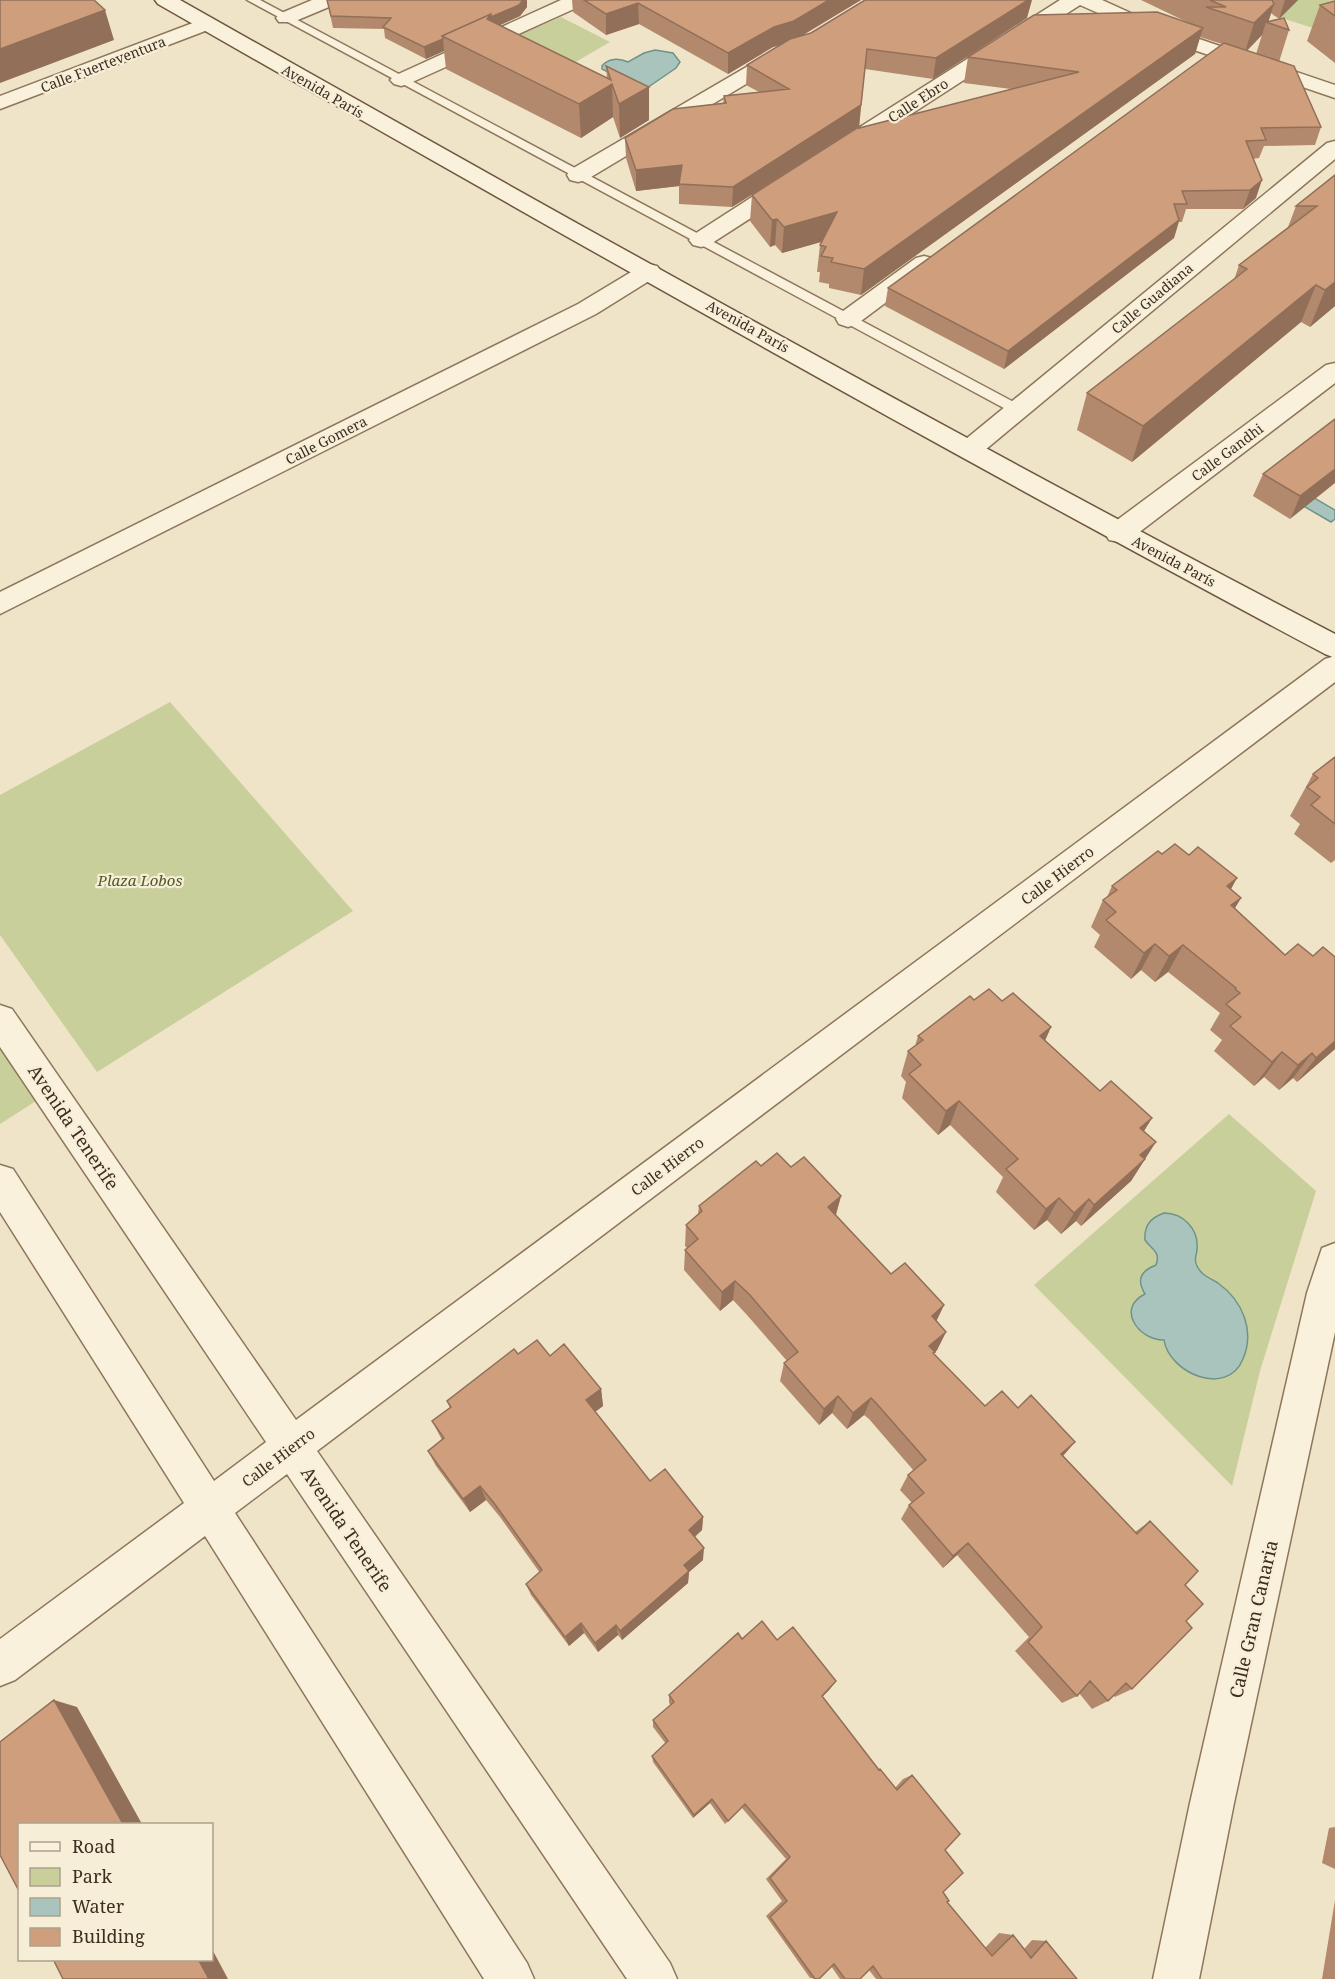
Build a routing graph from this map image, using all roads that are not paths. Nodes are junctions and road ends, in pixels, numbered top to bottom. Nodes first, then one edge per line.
1 (165, 0) edge
2 (252, 0) edge
3 (329, 0) edge
4 (578, 0) edge
5 (1074, 0) edge
6 (1085, 0) edge
7 (286, 18) junction
8 (206, 24) junction
9 (801, 46) edge
10 (1216, 51) junction
11 (1197, 65) edge
12 (401, 80) junction
13 (1335, 92) edge
14 (0, 104) edge
15 (1335, 148) edge
16 (826, 159) edge
17 (807, 172) edge
18 (578, 175) junction
19 (702, 240) junction
20 (944, 249) edge
21 (649, 271) junction
22 (848, 319) junction
23 (1335, 371) edge
24 (1018, 410) junction
25 (970, 449) junction
26 (1119, 532) junction
27 (0, 604) edge
28 (1335, 647) edge
29 (1335, 667) edge
30 (0, 1019) edge
31 (0, 1181) edge
32 (1335, 1260) edge
33 (291, 1447) junction
34 (210, 1508) junction
35 (0, 1665) edge
36 (512, 1979) edge
37 (654, 1979) edge
38 (1176, 1979) edge

1 - 8 street, Avenida París
2 - 7 lane
3 - 7 street
4 - 12 street
5 - 16 street, Calle Ebro
6 - 10 street
7 - 12 lane
8 - 14 street, Calle Fuerteventura
8 - 21 street, Avenida París
9 - 18 street
10 - 11 street
10 - 13 street
12 - 18 lane
15 - 24 street, Calle Guadiana
17 - 19 street
18 - 19 lane
19 - 22 lane
20 - 22 street
21 - 25 street, Avenida París
21 - 27 street, Calle Gomera
22 - 24 lane
23 - 26 street, Calle Gandhi
24 - 25 street, Calle Guadiana
25 - 26 street, Avenida París
26 - 28 street, Avenida París
29 - 33 street, Calle Hierro
30 - 33 street, Avenida Tenerife
31 - 34 street
32 - 38 street, Calle Gran Canaria
33 - 34 street, Calle Hierro
33 - 37 street, Avenida Tenerife
34 - 35 street, Calle Hierro
34 - 36 street

